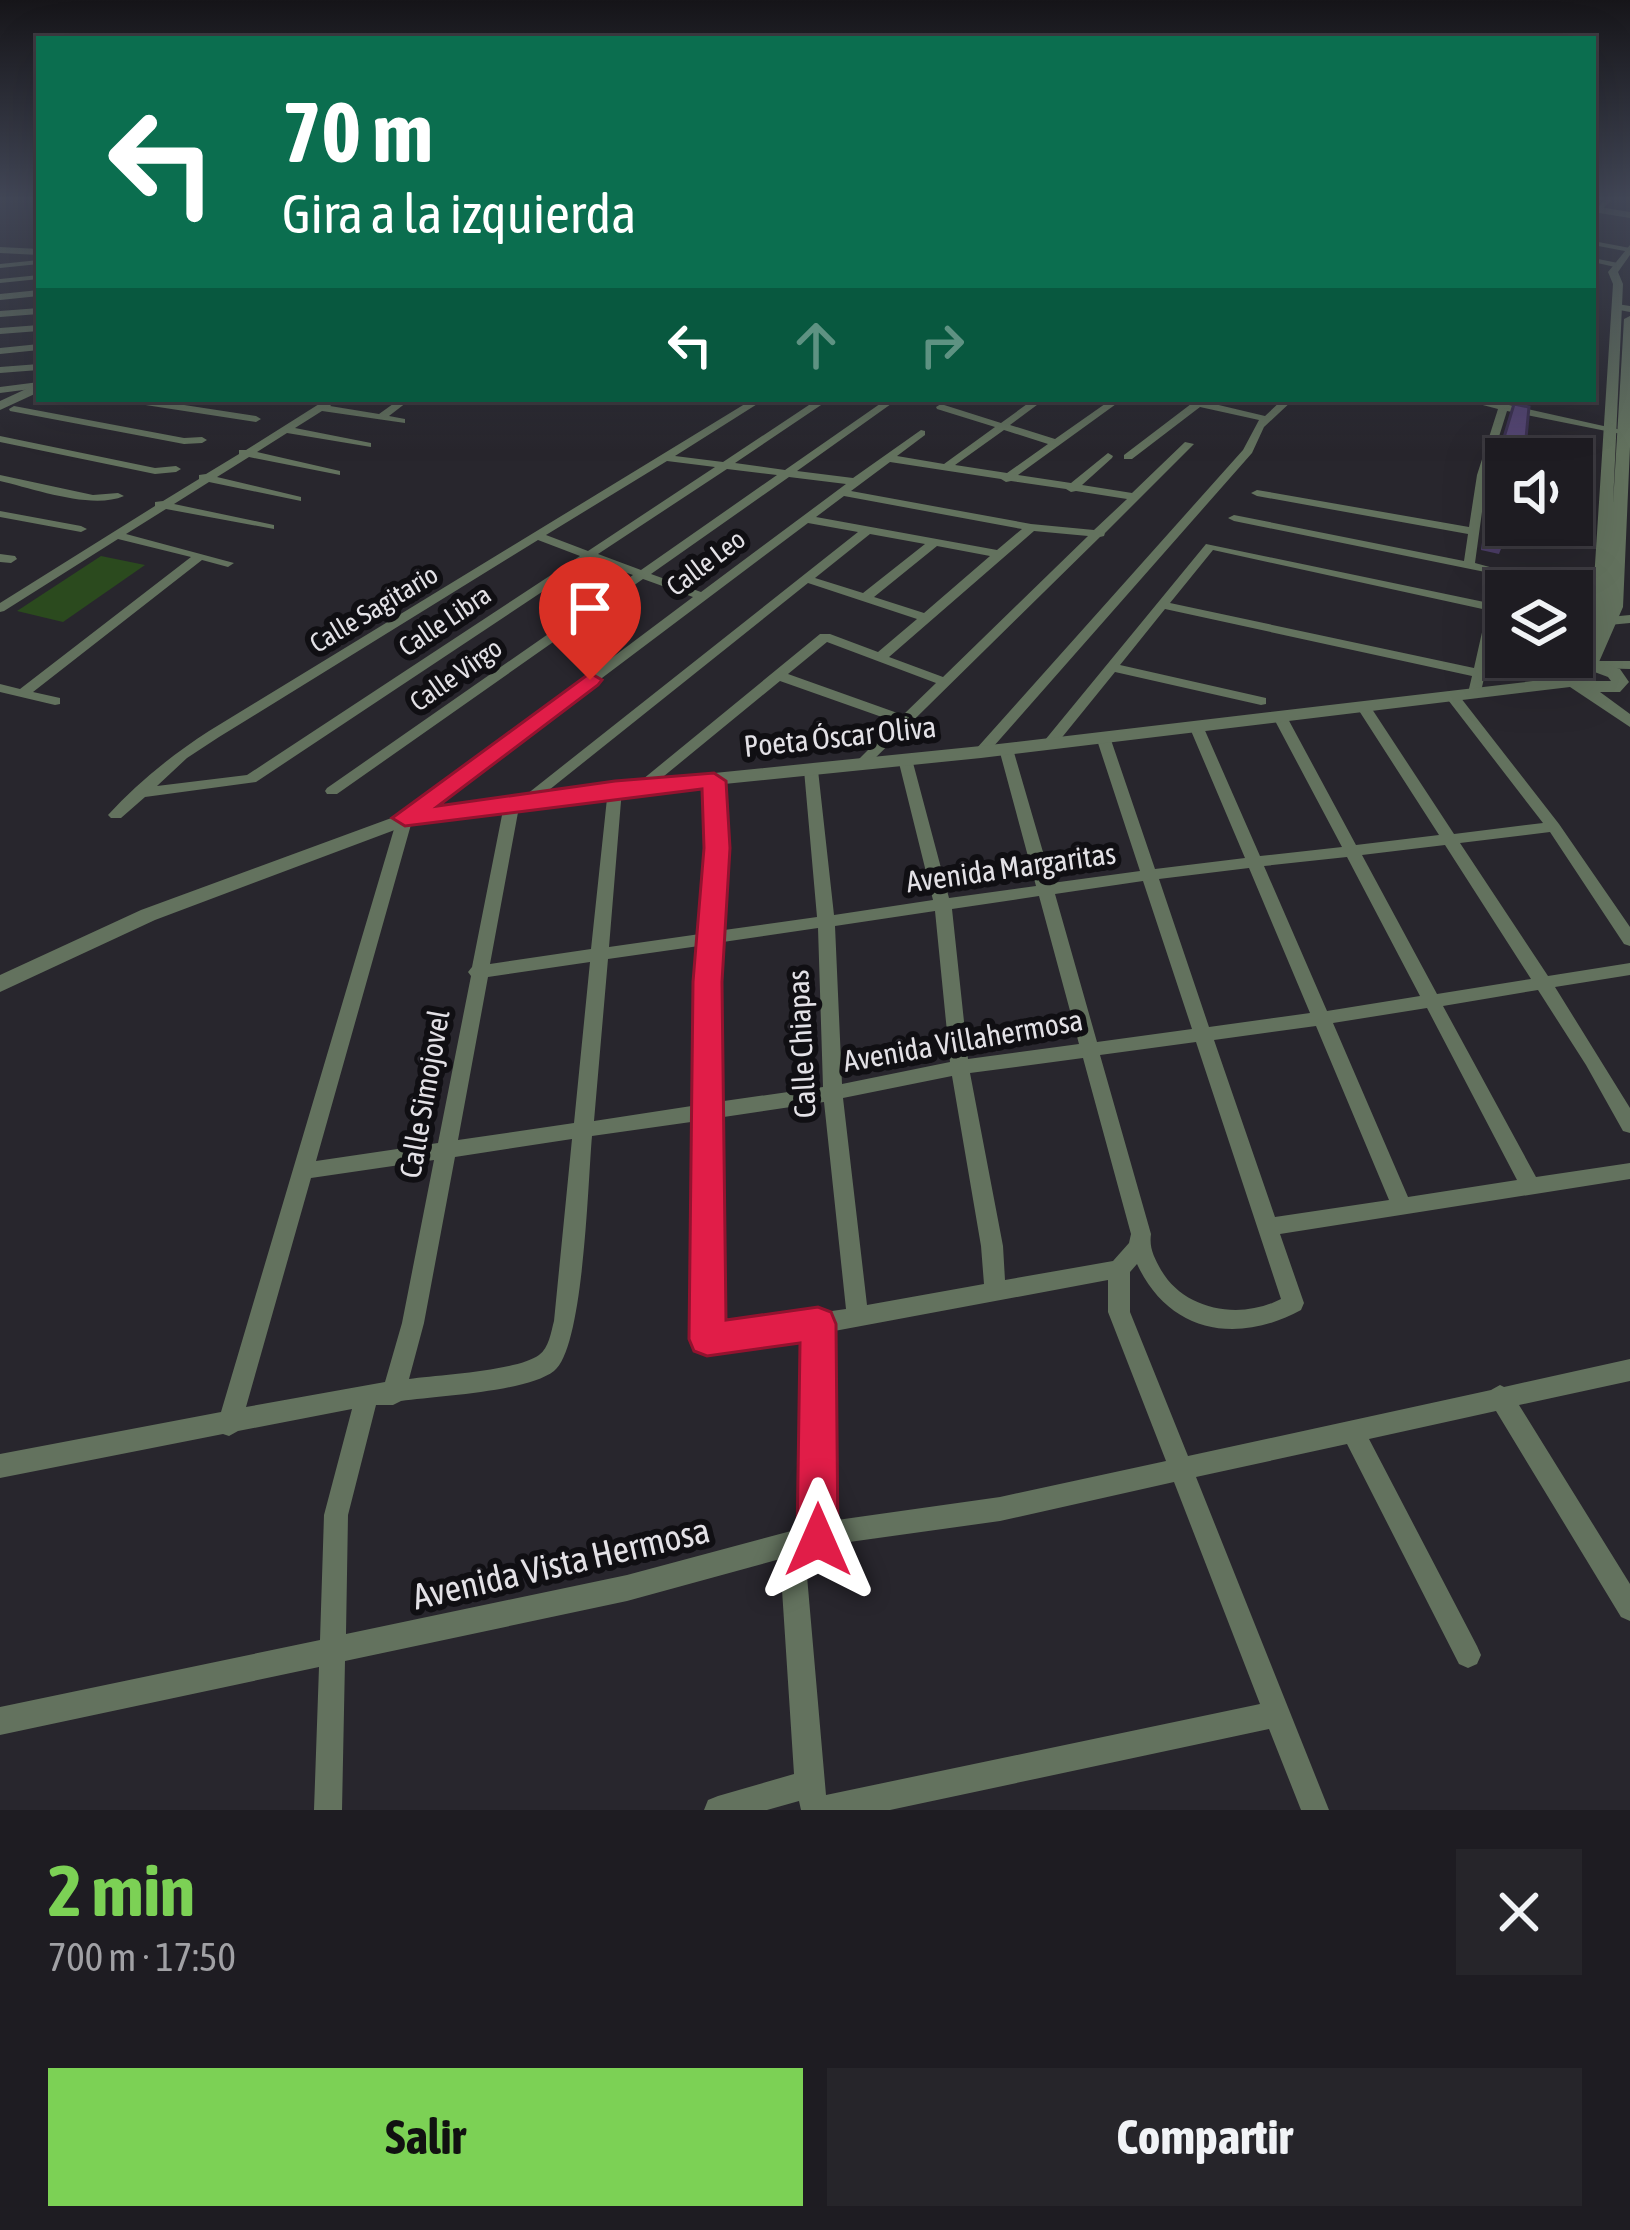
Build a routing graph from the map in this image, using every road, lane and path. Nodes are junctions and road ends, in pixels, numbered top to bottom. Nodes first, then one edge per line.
1 (36, 293) edge
2 (0, 297) edge
3 (1623, 308) edge
4 (36, 310) edge
5 (0, 314) edge
6 (1630, 323) edge
7 (36, 328) edge
8 (0, 331) edge
9 (1630, 343) edge
10 (36, 347) edge
11 (0, 351) edge
12 (1630, 362) edge
13 (36, 367) edge
14 (0, 370) edge
15 (1628, 380) edge
16 (36, 386) edge
17 (36, 388) edge
18 (0, 390) edge
19 (36, 398) edge
20 (146, 402) edge
21 (402, 402) edge
22 (755, 402) edge
23 (821, 402) edge
24 (888, 402) edge
25 (948, 402) edge
26 (1035, 402) edge
27 (1113, 402) edge
28 (1200, 402) edge
29 (1205, 402) edge
30 (1286, 402) edge
31 (1504, 403) edge
32 (319, 404) edge
33 (4, 410) edge
34 (380, 418) junction
35 (256, 419) dead end
36 (1266, 419) junction
37 (401, 421) dead end
38 (999, 425) junction
39 (280, 428) junction
40 (921, 433) dead end
41 (1623, 438) edge
42 (0, 439) edge
43 (202, 440) dead end
44 (1052, 442) junction
45 (1189, 444) dead end
46 (367, 445) dead end
47 (242, 452) junction
48 (1108, 456) dead end
49 (668, 458) junction
50 (887, 458) junction
51 (1128, 458) dead end
52 (728, 464) junction
53 (946, 468) junction
54 (176, 469) dead end
55 (336, 473) dead end
56 (1627, 474) edge
57 (785, 475) junction
58 (202, 477) junction
59 (0, 478) edge
60 (1006, 479) junction
61 (855, 482) junction
62 (1071, 489) junction
63 (841, 492) junction
64 (1257, 493) dead end
65 (118, 496) dead end
66 (1131, 496) junction
67 (297, 499) dead end
68 (158, 504) junction
69 (1626, 507) edge
70 (0, 514) edge
71 (1234, 518) dead end
72 (806, 519) junction
73 (270, 527) dead end
74 (1031, 527) junction
75 (81, 529) dead end
76 (868, 530) junction
77 (1475, 532) junction
78 (1100, 534) junction
79 (116, 535) junction
80 (537, 536) junction
81 (1625, 541) edge
82 (934, 543) junction
83 (589, 554) junction
84 (998, 554) junction
85 (199, 557) junction
86 (227, 563) dead end
87 (1469, 564) junction
88 (1494, 570) edge
89 (644, 574) junction
90 (1624, 578) edge
91 (807, 579) junction
92 (701, 596) junction
93 (0, 597) edge
94 (865, 598) junction
95 (1162, 605) junction
96 (1485, 605) edge
97 (0, 608) edge
98 (923, 617) junction
99 (1630, 619) edge
100 (1609, 621) junction
101 (1593, 628) edge
102 (1485, 640) edge
103 (1593, 652) edge
104 (880, 658) junction
105 (1114, 668) junction
106 (1593, 672) edge
107 (1478, 673) junction
108 (1624, 674) edge
109 (779, 676) junction
110 (1549, 678) edge
111 (1589, 678) edge
112 (1589, 678) edge
113 (945, 682) junction
114 (0, 688) edge
115 (23, 693) junction
116 (1475, 693) junction
117 (1452, 696) junction
118 (1261, 700) dead end
119 (55, 701) dead end
120 (1630, 703) edge
121 (1363, 706) junction
122 (1280, 717) junction
123 (905, 721) junction
124 (1630, 722) edge
125 (1196, 726) junction
126 (1103, 737) junction
127 (1050, 743) junction
128 (1006, 748) junction
129 (981, 752) junction
130 (905, 759) junction
131 (861, 764) junction
132 (812, 770) junction
133 (714, 781) junction
134 (642, 787) junction
135 (615, 789) junction
136 (332, 790) dead end
137 (137, 793) junction
138 (518, 804) junction
139 (116, 815) dead end
140 (405, 818) junction
141 (1554, 827) junction
142 (1452, 840) junction
143 (1352, 851) junction
144 (1255, 864) junction
145 (1147, 875) junction
146 (1045, 892) junction
147 (943, 906) junction
148 (826, 922) junction
149 (708, 938) junction
150 (1630, 940) edge
151 (597, 953) junction
152 (1630, 969) edge
153 (477, 972) junction
154 (1543, 982) junction
155 (0, 984) edge
156 (1432, 1002) junction
157 (1319, 1019) junction
158 (1203, 1032) junction
159 (1090, 1049) junction
160 (960, 1067) junction
161 (833, 1093) junction
162 (706, 1112) junction
163 (1630, 1125) edge
164 (581, 1130) junction
165 (445, 1152) junction
166 (305, 1171) junction
167 (1629, 1172) edge
168 (1532, 1188) junction
169 (1403, 1208) junction
170 (1270, 1227) junction
171 (1140, 1240) junction
172 (1119, 1269) junction
173 (994, 1288) junction
174 (856, 1314) junction
175 (818, 1324) junction
176 (1628, 1373) edge
177 (380, 1394) junction
178 (1500, 1396) junction
179 (230, 1425) junction
180 (1354, 1433) junction
181 (1179, 1467) junction
182 (0, 1468) edge
183 (805, 1543) junction
184 (1630, 1608) edge
185 (330, 1651) junction
186 (1468, 1655) dead end
187 (1276, 1714) junction
188 (0, 1721) edge
189 (816, 1801) edge
190 (328, 1810) edge
191 (718, 1810) edge
192 (1315, 1810) edge

1 - 2 street
3 - 41 street
4 - 5 street
6 - 9 street
7 - 8 street
9 - 12 street
10 - 11 street
12 - 15 street
13 - 14 street
15 - 41 street
16 - 18 street
17 - 33 street
19 - 33 street
20 - 35 street
21 - 34 street
22 - 49 street, Calle Sagitario
23 - 52 street, Calle Libra
24 - 57 street, Calle Virgo
25 - 38 street
26 - 38 street
27 - 44 street
28 - 51 street
29 - 36 street
30 - 36 street
31 - 41 street
31 - 77 street
32 - 34 street
32 - 39 street
33 - 43 street
34 - 37 street
36 - 129 street
38 - 44 street
38 - 53 street
39 - 46 street
39 - 47 street
40 - 50 street, Calle Leo
41 - 56 street
41 - 101 street
42 - 54 street
44 - 60 street
45 - 66 street
47 - 55 street
47 - 58 street
48 - 62 street
49 - 52 street
49 - 80 street, Calle Sagitario
50 - 53 street
50 - 61 street, Calle Leo
52 - 57 street
52 - 83 street, Calle Libra
53 - 60 street
56 - 69 street
57 - 61 street
57 - 89 street, Calle Virgo
58 - 67 street
58 - 68 street
59 - 65 street
60 - 62 street
61 - 63 street, Calle Leo
62 - 66 street
63 - 72 street, Calle Leo
63 - 74 street
64 - 77 street
66 - 78 street
68 - 73 street
68 - 79 street
68 - 93 street
69 - 81 street
70 - 75 street
71 - 87 street
72 - 76 street
72 - 92 street, Calle Leo
74 - 78 street
74 - 84 street
76 - 82 street
76 - 91 street
77 - 87 street
78 - 113 street
79 - 85 street
79 - 97 street
80 - 83 street
80 - 137 street, Calle Sagitario
81 - 90 street
82 - 84 street
82 - 94 street
83 - 89 street
83 - 137 street, Calle Libra
84 - 98 street
85 - 86 street
85 - 115 street
87 - 88 street
89 - 92 street
89 - 136 street, Calle Virgo
90 - 100 street
91 - 94 street
91 - 138 street
92 - 140 street, Calle Leo
94 - 98 street
95 - 96 street
95 - 105 street
95 - 107 street
98 - 104 street
99 - 100 street
100 - 103 street
102 - 107 street
104 - 109 street
104 - 113 street
105 - 118 street
105 - 127 street
106 - 108 street
107 - 116 street
108 - 111 street, Poeta Óscar Oliva
108 - 120 street
109 - 123 street
109 - 134 street
110 - 116 street, Poeta Óscar Oliva
112 - 124 street
113 - 123 street
114 - 115 street
115 - 119 street
116 - 117 street, Poeta Óscar Oliva
117 - 121 street, Poeta Óscar Oliva
117 - 141 street
121 - 122 street, Poeta Óscar Oliva
121 - 142 street
122 - 125 street, Poeta Óscar Oliva
122 - 143 street
123 - 131 street
125 - 126 street, Poeta Óscar Oliva
125 - 144 street
126 - 127 street, Poeta Óscar Oliva
126 - 145 street
127 - 128 street, Poeta Óscar Oliva
128 - 129 street, Poeta Óscar Oliva
128 - 146 street
129 - 130 street, Poeta Óscar Oliva
130 - 131 street, Poeta Óscar Oliva
130 - 147 street
131 - 132 street, Poeta Óscar Oliva
132 - 133 street, Poeta Óscar Oliva
132 - 148 street, Calle Chiapas
133 - 134 street, Poeta Óscar Oliva
133 - 149 street
134 - 135 street, Poeta Óscar Oliva
135 - 138 street, Poeta Óscar Oliva
135 - 151 street
137 - 139 street, Calle Sagitario
138 - 140 street, Poeta Óscar Oliva
138 - 153 street, Calle Simojovel
140 - 155 street, Poeta Óscar Oliva
140 - 166 street
141 - 142 street, Avenida Margaritas
141 - 150 street
142 - 143 street, Avenida Margaritas
142 - 154 street
143 - 144 street, Avenida Margaritas
143 - 156 street
144 - 145 street, Avenida Margaritas
144 - 157 street
145 - 146 street, Avenida Margaritas
145 - 158 street
146 - 147 street, Avenida Margaritas
146 - 159 street
147 - 148 street, Avenida Margaritas
147 - 160 street
148 - 149 street, Avenida Margaritas
148 - 161 street, Calle Chiapas
149 - 151 street, Avenida Margaritas
149 - 162 street
151 - 153 street, Avenida Margaritas
151 - 164 street
152 - 154 street, Avenida Villahermosa
153 - 165 street, Calle Simojovel
154 - 156 street, Avenida Villahermosa
154 - 163 street
156 - 157 street, Avenida Villahermosa
156 - 168 street
157 - 158 street, Avenida Villahermosa
157 - 169 street
158 - 159 street, Avenida Villahermosa
158 - 170 street
159 - 160 street, Avenida Villahermosa
159 - 171 street
160 - 161 street, Avenida Villahermosa
160 - 173 street
161 - 162 street, Avenida Villahermosa
161 - 174 street, Calle Chiapas
162 - 164 street, Avenida Villahermosa
162 - 175 street
164 - 165 street, Avenida Villahermosa
164 - 177 street
165 - 166 street, Avenida Villahermosa
165 - 177 street, Calle Simojovel
166 - 179 street
167 - 168 street
168 - 169 street
169 - 170 street
170 - 171 street
171 - 172 street
172 - 173 street
172 - 181 street
173 - 174 street
174 - 175 street
175 - 183 street
176 - 178 street, Avenida Vista Hermosa
177 - 179 street
177 - 185 street, Calle Simojovel
178 - 180 street, Avenida Vista Hermosa
178 - 184 street
179 - 182 street
180 - 181 street, Avenida Vista Hermosa
180 - 186 street
181 - 183 street, Avenida Vista Hermosa
181 - 187 street
183 - 185 street, Avenida Vista Hermosa
183 - 189 street
185 - 188 street, Avenida Vista Hermosa
185 - 190 street, Calle Simojovel
187 - 189 street
187 - 192 street
189 - 191 street

